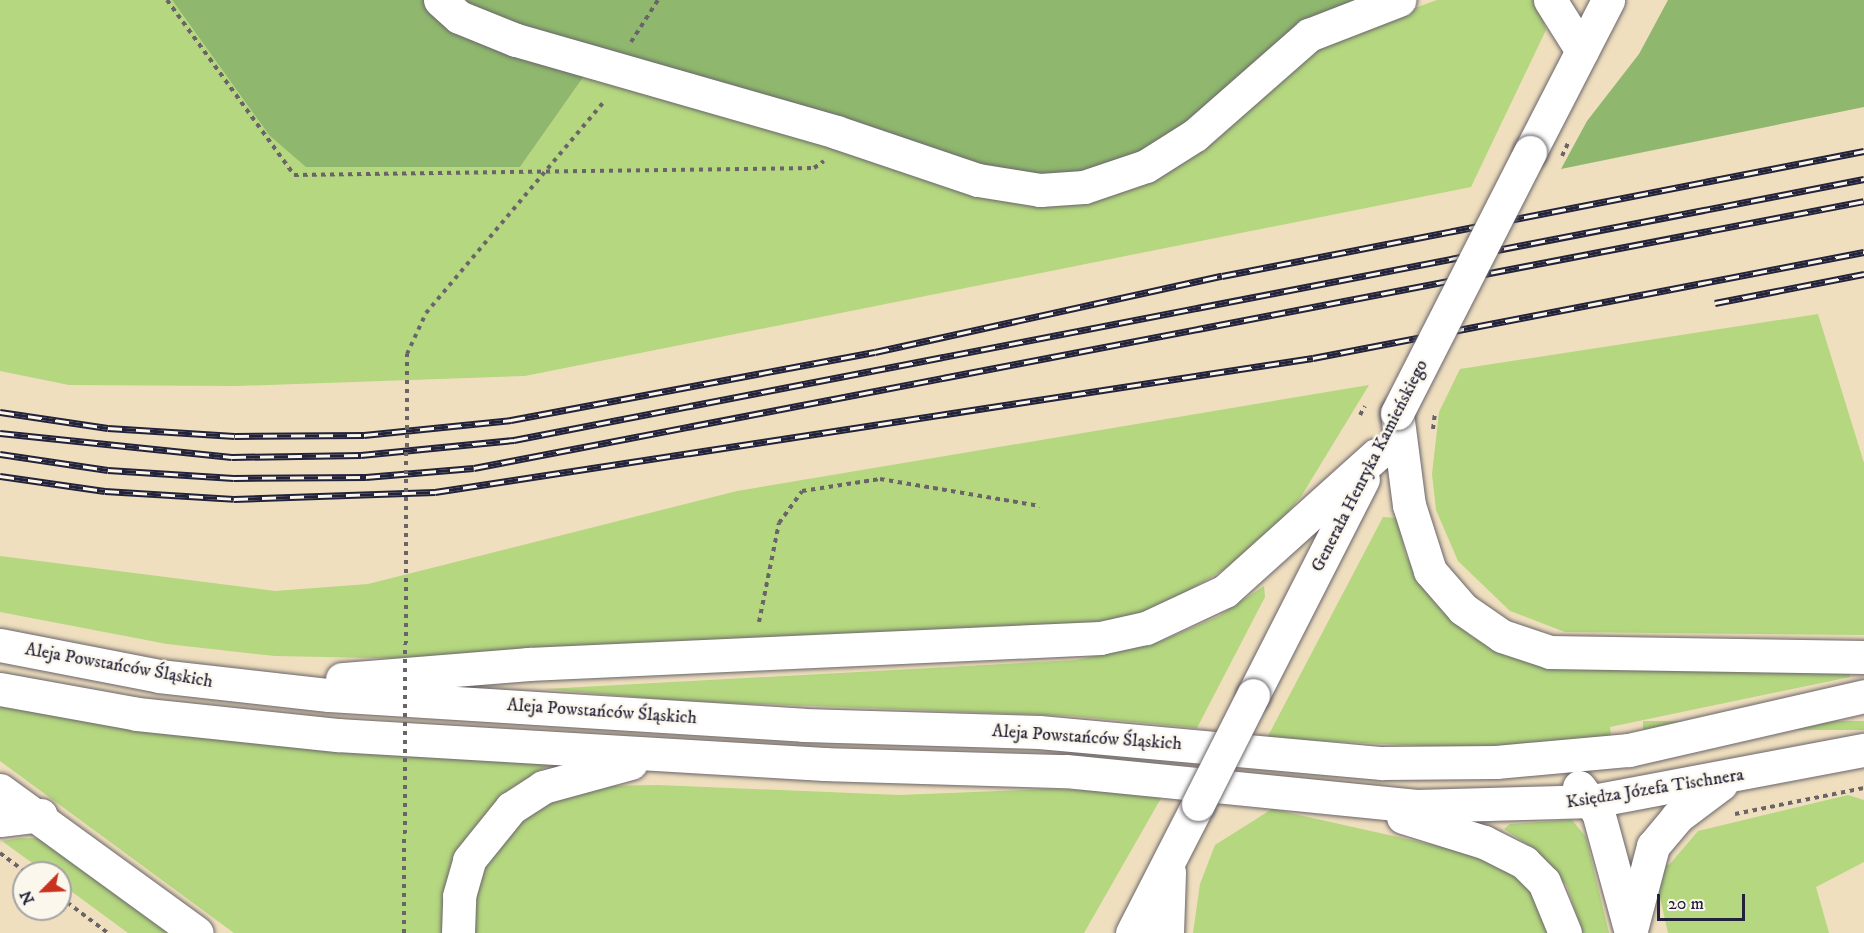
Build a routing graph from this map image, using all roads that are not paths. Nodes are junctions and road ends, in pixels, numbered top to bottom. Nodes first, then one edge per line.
1 (440, 0) edge
2 (1399, 0) edge
3 (1550, 0) edge
4 (1608, 0) edge
5 (1582, 51) junction
6 (1397, 413) junction
7 (1376, 455) junction
8 (0, 645) edge
9 (1864, 657) edge
10 (244, 687) junction
11 (0, 689) edge
12 (1864, 696) edge
13 (1864, 750) edge
14 (690, 755) junction
15 (1515, 761) junction
16 (1734, 777) junction
17 (0, 790) edge
18 (1196, 793) junction
19 (1350, 800) junction
20 (1593, 801) junction
21 (40, 815) junction
22 (0, 820) edge
23 (1179, 838) junction
24 (197, 933) edge
25 (458, 933) edge
26 (1132, 933) edge
27 (1167, 933) edge
28 (1565, 933) edge
29 (1631, 933) edge

1 - 2 main road
3 - 5 main road
4 - 5 main road, Generała Henryka Kamieńskiego
5 - 6 main road, Generała Henryka Kamieńskiego, bridge
6 - 7 main road, Generała Henryka Kamieńskiego
6 - 9 main road
7 - 10 main road
7 - 18 main road, Generała Henryka Kamieńskiego, bridge
8 - 10 main road, Aleja Powstańców Śląskich
10 - 15 main road, Aleja Powstańców Śląskich
11 - 14 main road, Aleja Powstańców Śląskich
12 - 15 main road
13 - 16 main road, Księdza Józefa Tischnera
14 - 18 main road, Aleja Powstańców Śląskich
14 - 25 main road
15 - 20 main road
16 - 20 main road, Księdza Józefa Tischnera
16 - 29 main road
17 - 21 main road
18 - 19 main road, Księdza Józefa Tischnera
18 - 23 main road, Generała Henryka Kamieńskiego
19 - 20 main road, Księdza Józefa Tischnera
19 - 28 main road
20 - 29 main road
21 - 22 main road
21 - 24 main road
23 - 26 main road, Generała Henryka Kamieńskiego
23 - 27 main road

